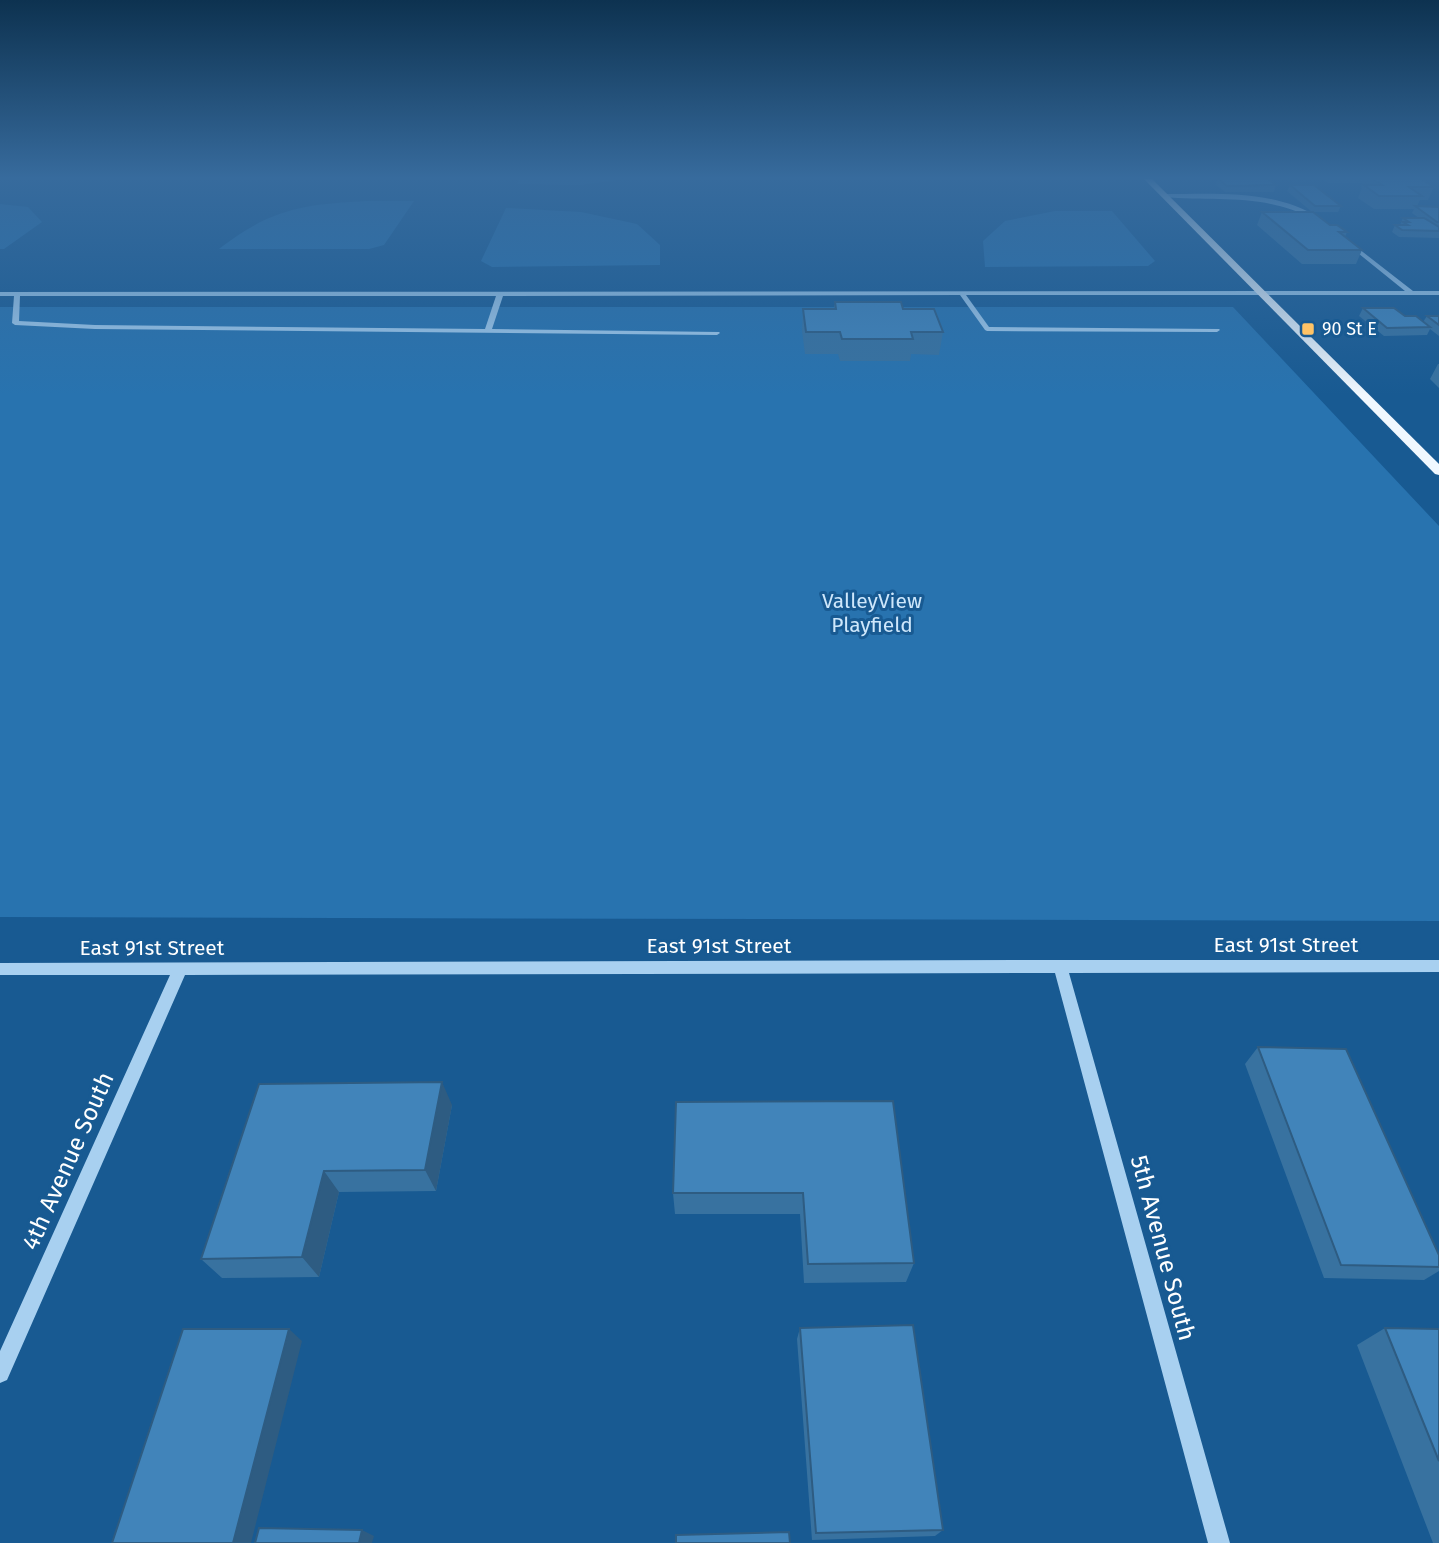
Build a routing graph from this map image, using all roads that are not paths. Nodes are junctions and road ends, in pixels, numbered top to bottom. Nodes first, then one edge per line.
1 (1220, 251) edge
2 (1359, 251) edge
3 (1413, 293) junction
4 (1439, 293) edge
5 (0, 294) edge
6 (17, 294) junction
7 (500, 294) junction
8 (962, 294) junction
9 (1263, 294) junction
10 (488, 330) junction
11 (1217, 330) dead end
12 (717, 333) dead end
13 (1439, 471) edge
14 (1060, 966) junction
15 (1439, 966) edge
16 (0, 969) edge
17 (180, 969) junction
18 (0, 1373) edge
19 (1219, 1543) edge

1 - 9 main road
2 - 3 street
3 - 4 street
3 - 9 street
5 - 6 street
6 - 7 street
6 - 10 street
7 - 8 street
7 - 10 street
8 - 9 street
8 - 11 street
9 - 13 main road
10 - 12 street
14 - 15 street, East 91st Street
14 - 17 street, East 91st Street
14 - 19 street, 5th Avenue South
16 - 17 street, East 91st Street
17 - 18 street, 4th Avenue South

